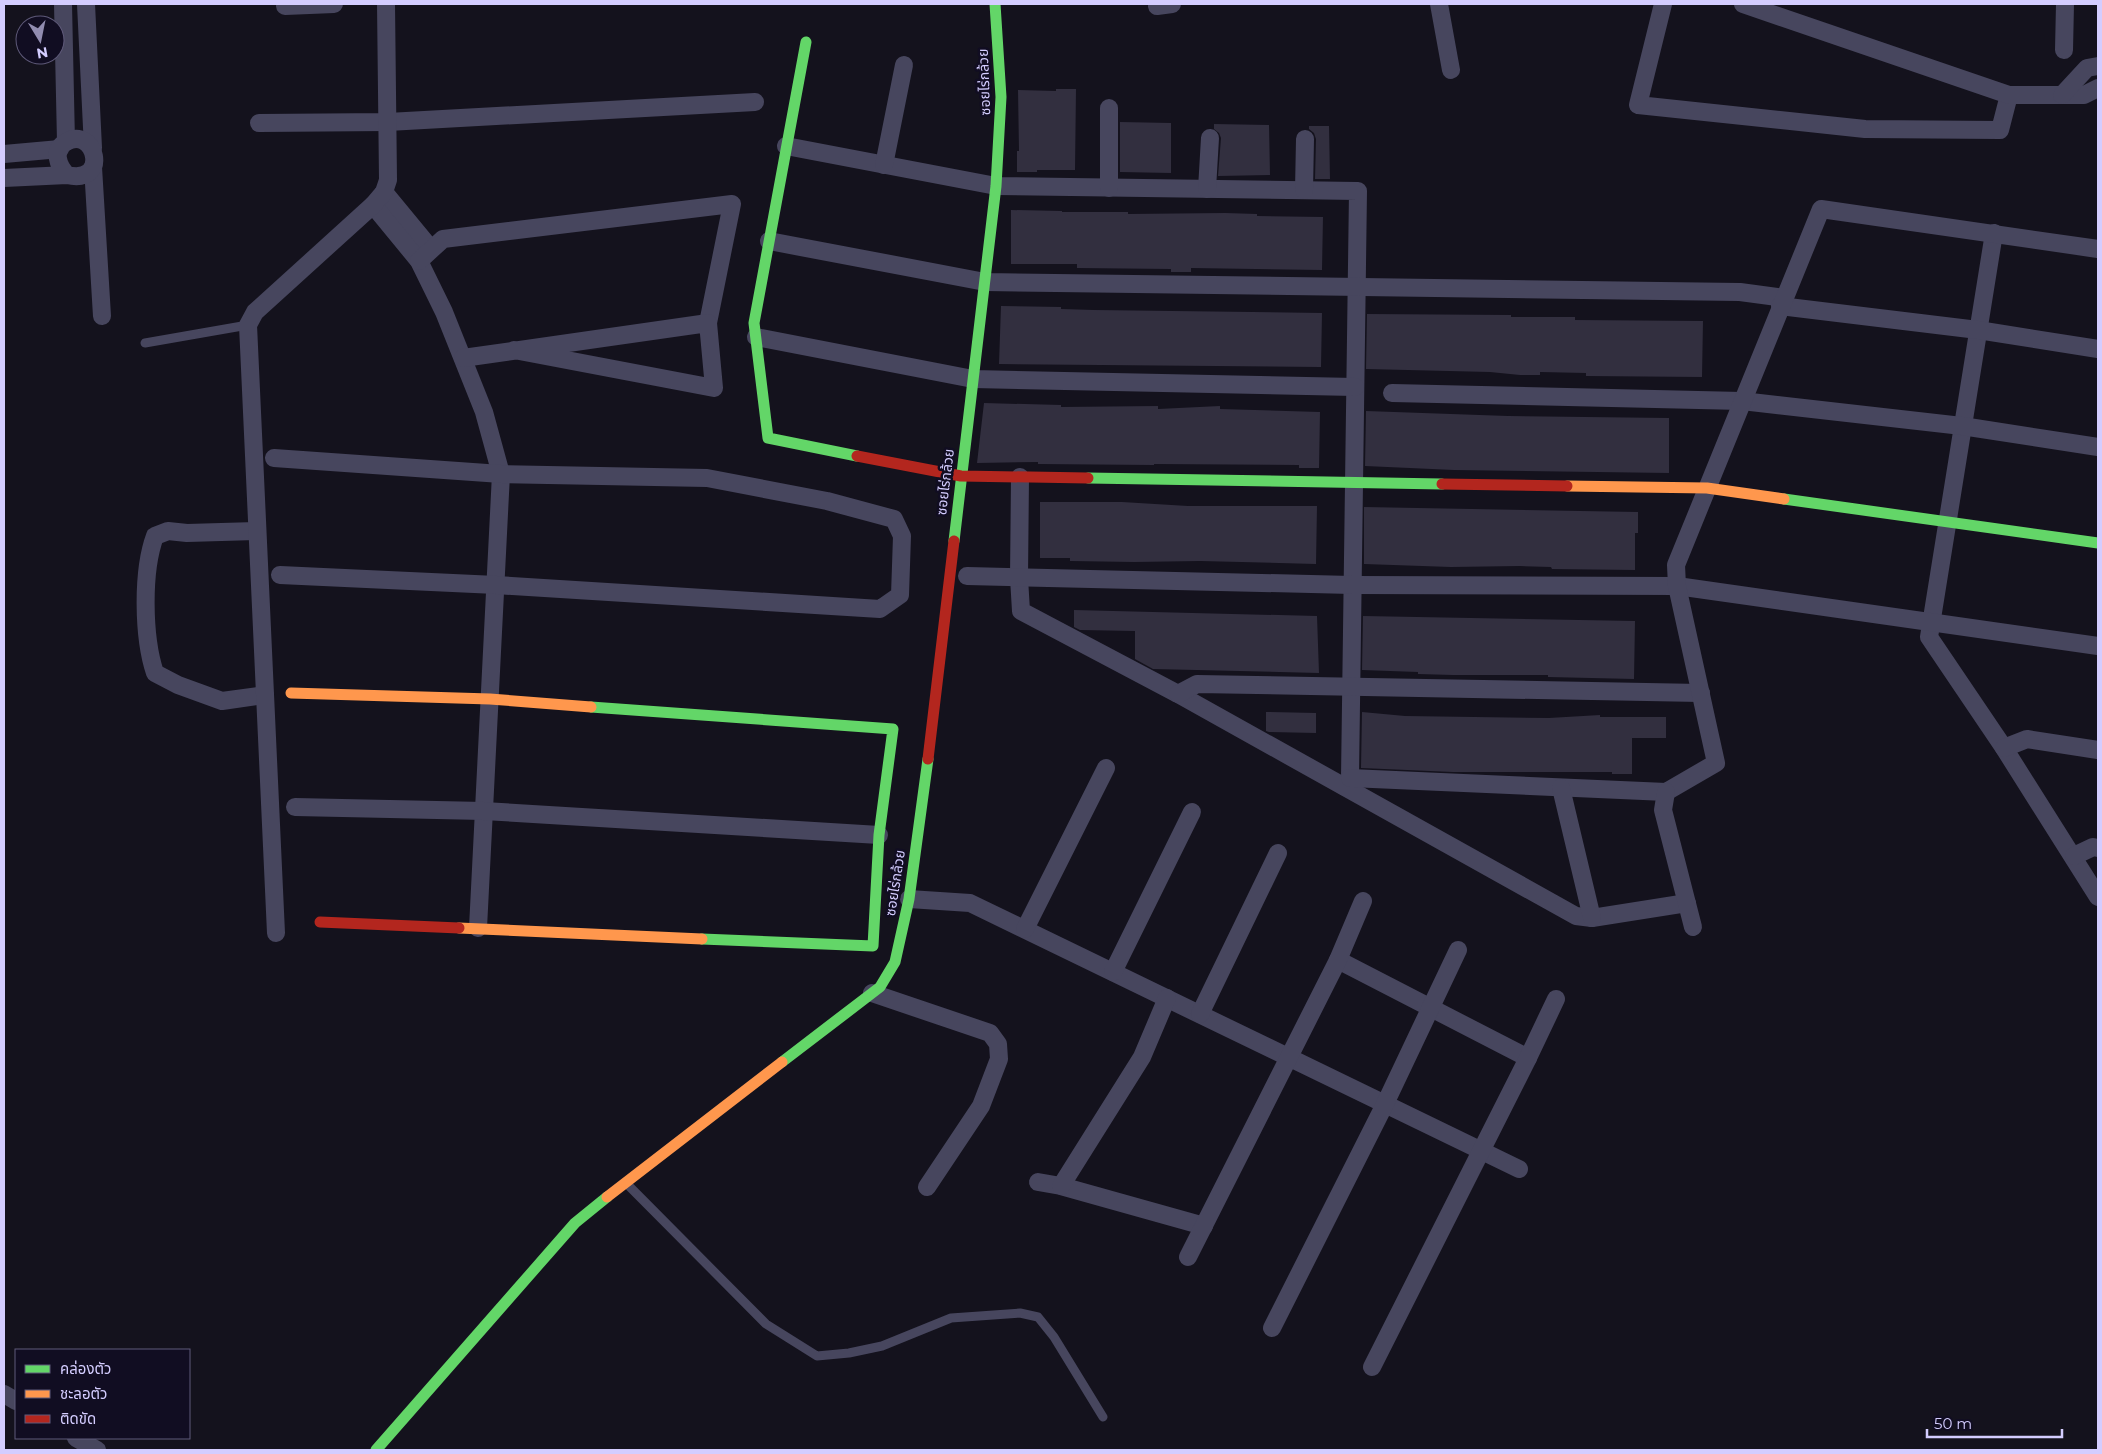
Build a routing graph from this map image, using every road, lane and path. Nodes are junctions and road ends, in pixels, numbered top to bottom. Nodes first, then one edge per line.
1 (64, 4) edge
2 (86, 4) edge
3 (334, 4) edge
4 (386, 4) edge
5 (995, 4) edge
6 (1439, 4) edge
7 (1663, 4) edge
8 (1743, 4) edge
9 (2065, 4) edge
10 (285, 6) dead end
11 (806, 42) dead end
12 (2064, 50) dead end
13 (904, 65) dead end
14 (2098, 66) edge
15 (1451, 70) dead end
16 (2098, 88) edge
17 (2009, 95) junction
18 (2062, 96) junction
19 (755, 102) dead end
20 (1109, 108) dead end
21 (388, 122) junction
22 (259, 123) dead end
23 (1210, 138) dead end
24 (1305, 140) dead end
25 (63, 146) junction
26 (786, 146) junction
27 (93, 148) junction
28 (4, 154) edge
29 (884, 165) junction
30 (93, 167) junction
31 (67, 175) junction
32 (4, 178) edge
33 (996, 186) junction
34 (1109, 188) junction
35 (1207, 189) junction
36 (1304, 190) junction
37 (378, 199) junction
38 (1994, 233) junction
39 (769, 241) junction
40 (2098, 249) edge
41 (425, 255) junction
42 (985, 282) junction
43 (1356, 287) junction
44 (1782, 302) junction
45 (102, 316) dead end
46 (708, 323) junction
47 (248, 325) junction
48 (1978, 330) junction
49 (756, 337) junction
50 (145, 342) dead end
51 (2098, 349) edge
52 (514, 350) junction
53 (463, 358) junction
54 (973, 379) junction
55 (1355, 387) junction
56 (1392, 393) dead end
57 (1742, 401) junction
58 (1962, 426) junction
59 (2098, 447) edge
60 (274, 458) dead end
61 (501, 474) junction
62 (961, 476) junction
63 (1020, 478) junction
64 (1354, 482) junction
65 (1707, 488) junction
66 (1947, 521) junction
67 (256, 531) junction
68 (2098, 543) edge
69 (280, 575) dead end
70 (967, 576) dead end
71 (1019, 578) junction
72 (496, 585) junction
73 (1352, 585) junction
74 (1676, 586) junction
75 (1930, 622) junction
76 (2098, 646) edge
77 (1351, 687) junction
78 (290, 693) dead end
79 (1701, 693) junction
80 (1178, 694) junction
81 (265, 695) junction
82 (490, 699) junction
83 (2004, 748) junction
84 (2098, 750) edge
85 (1106, 768) dead end
86 (1347, 783) junction
87 (1561, 788) junction
88 (1666, 792) junction
89 (295, 807) dead end
90 (484, 811) junction
91 (1192, 812) dead end
92 (879, 835) junction
93 (2098, 848) edge
94 (1278, 853) dead end
95 (2074, 856) junction
96 (2098, 898) edge
97 (909, 899) junction
98 (1364, 901) dead end
99 (1686, 903) junction
100 (1592, 918) junction
101 (320, 922) dead end
102 (1693, 927) dead end
103 (478, 928) junction
104 (1025, 929) junction
105 (276, 933) dead end
106 (1458, 950) dead end
107 (1338, 960) junction
108 (1113, 972) junction
109 (872, 993) junction
110 (1167, 998) junction
111 (1556, 999) dead end
112 (1431, 1007) junction
113 (1200, 1014) junction
114 (1288, 1057) junction
115 (1528, 1058) junction
116 (1385, 1104) junction
117 (1481, 1151) junction
118 (1519, 1169) dead end
119 (1038, 1182) dead end
120 (626, 1183) junction
121 (927, 1186) dead end
122 (1061, 1186) junction
123 (1204, 1226) junction
124 (1188, 1258) dead end
125 (1272, 1328) dead end
126 (1372, 1367) dead end
127 (4, 1394) edge
128 (15, 1400) edge
129 (1103, 1417) dead end
130 (78, 1439) edge
131 (97, 1450) edge
132 (376, 1450) edge

1 - 25 street
2 - 27 street
3 - 10 street
4 - 21 street
5 - 33 street, ซอยไร่กล้วย
6 - 15 street
7 - 17 street
8 - 17 street
9 - 12 street
11 - 26 street
13 - 29 street
14 - 18 street
16 - 18 street
17 - 18 street
19 - 21 street
20 - 34 street
21 - 22 street
21 - 37 street
23 - 35 street
24 - 36 street
25 - 27 street
25 - 28 street
25 - 31 street
26 - 29 street
26 - 39 street
27 - 30 street
29 - 33 street
30 - 31 street
30 - 45 street
31 - 32 street
33 - 34 street
33 - 42 street, ซอยไร่กล้วย
34 - 35 street
35 - 36 street
36 - 43 street
37 - 41 street
37 - 47 street
38 - 40 street
38 - 44 street
38 - 48 street
39 - 42 street
39 - 49 street
41 - 46 street
41 - 53 street
42 - 43 street
42 - 54 street, ซอยไร่กล้วย
43 - 44 street
43 - 55 street
44 - 48 street
44 - 57 street
46 - 52 street
46 - 52 street
47 - 50 lane
47 - 67 street
48 - 51 street
48 - 58 street
49 - 54 street
49 - 62 street
52 - 53 street
53 - 61 street
54 - 55 street
54 - 62 street, ซอยไร่กล้วย
55 - 64 street
56 - 57 street
57 - 58 street
57 - 65 street
58 - 59 street
58 - 66 street
60 - 61 street
61 - 72 street
61 - 72 street
62 - 63 street
62 - 97 street, ซอยไร่กล้วย
63 - 64 street
63 - 71 street
64 - 65 street
64 - 73 street
65 - 66 street
65 - 74 street
66 - 68 street
66 - 75 street
67 - 81 street
67 - 81 street
69 - 72 street
70 - 71 street
71 - 73 street
71 - 80 street
72 - 82 street
73 - 74 street
73 - 77 street
74 - 75 street
74 - 79 street
75 - 76 street
75 - 83 street
77 - 79 street
77 - 80 street
77 - 86 street
78 - 82 street
79 - 88 street
80 - 86 street
81 - 105 street
82 - 90 street
82 - 92 street
83 - 84 street
83 - 95 street
85 - 104 street
86 - 87 street
86 - 100 street
87 - 88 street
87 - 100 street
88 - 99 street
89 - 90 street
90 - 92 street
90 - 103 street
91 - 108 street
92 - 103 street
93 - 95 street
94 - 113 street
95 - 96 street
97 - 104 street
97 - 109 street, ซอยไร่กล้วย
98 - 107 street
99 - 100 street
99 - 102 street
101 - 103 street
104 - 108 street
106 - 112 street
107 - 112 street
107 - 114 street
108 - 110 street
109 - 120 street, ซอยไร่กล้วย
109 - 121 street
110 - 113 street
110 - 122 street
111 - 115 street
112 - 115 street
112 - 116 street
113 - 114 street
114 - 116 street
114 - 123 street
115 - 117 street
116 - 117 street
116 - 125 street
117 - 118 street
117 - 126 street
119 - 122 street
120 - 129 lane
120 - 132 street, ซอยไร่กล้วย
122 - 123 street
123 - 124 street
127 - 128 street
130 - 131 street

